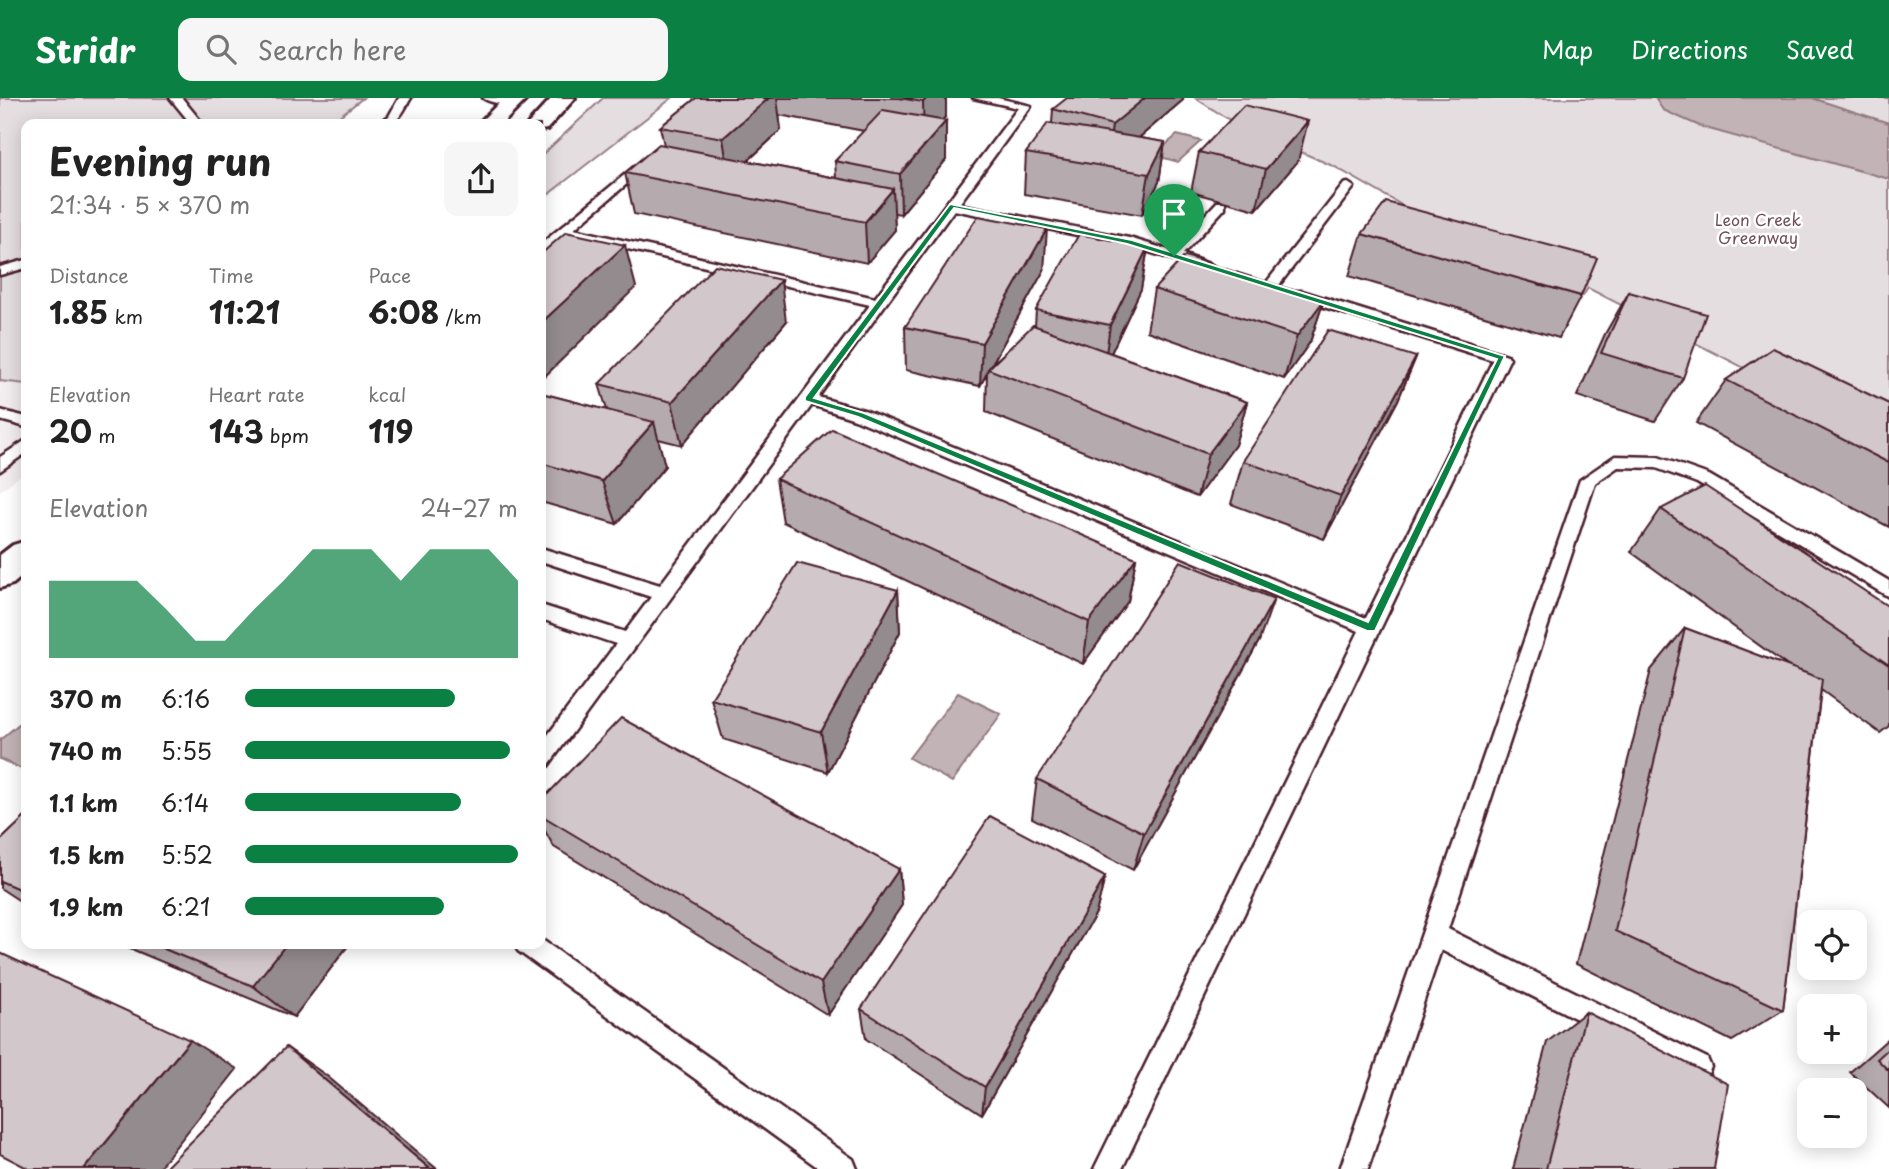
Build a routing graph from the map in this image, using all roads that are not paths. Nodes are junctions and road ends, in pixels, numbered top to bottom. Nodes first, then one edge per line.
1 (176, 98) edge
2 (405, 98) edge
3 (489, 98) edge
4 (564, 98) edge
5 (979, 98) edge
6 (515, 99) edge
7 (193, 119) edge
8 (391, 119) edge
9 (494, 119) edge
10 (543, 119) edge
11 (658, 151) edge
12 (1348, 187) dead end
13 (1221, 205) edge
14 (952, 206) junction
15 (565, 231) junction
16 (546, 247) edge
17 (1174, 256) junction
18 (21, 265) edge
19 (0, 271) edge
20 (1223, 271) edge
21 (879, 303) junction
22 (808, 399) junction
23 (0, 415) edge
24 (21, 421) edge
25 (21, 449) edge
26 (0, 465) edge
27 (546, 556) edge
28 (21, 558) edge
29 (0, 575) edge
30 (1889, 590) edge
31 (665, 594) junction
32 (546, 614) edge
33 (1371, 628) junction
34 (629, 641) junction
35 (546, 753) edge
36 (1434, 934) junction
37 (534, 949) edge
38 (1698, 1067) edge
39 (843, 1169) edge
40 (1108, 1169) edge
41 (1354, 1169) edge

1 - 7 lane
2 - 8 lane
3 - 6 lane
4 - 10 main road
5 - 14 lane
6 - 9 main road
11 - 15 lane
12 - 33 lane
13 - 17 lane
14 - 17 lane
14 - 21 lane
15 - 16 lane
15 - 21 lane
17 - 20 lane
18 - 19 lane
21 - 22 lane
22 - 31 lane
22 - 33 lane
23 - 24 lane
25 - 26 lane
27 - 31 lane
28 - 29 main road
30 - 36 lane
31 - 34 lane
32 - 34 lane
33 - 40 lane
34 - 35 lane
36 - 38 lane
36 - 41 lane
37 - 39 lane

